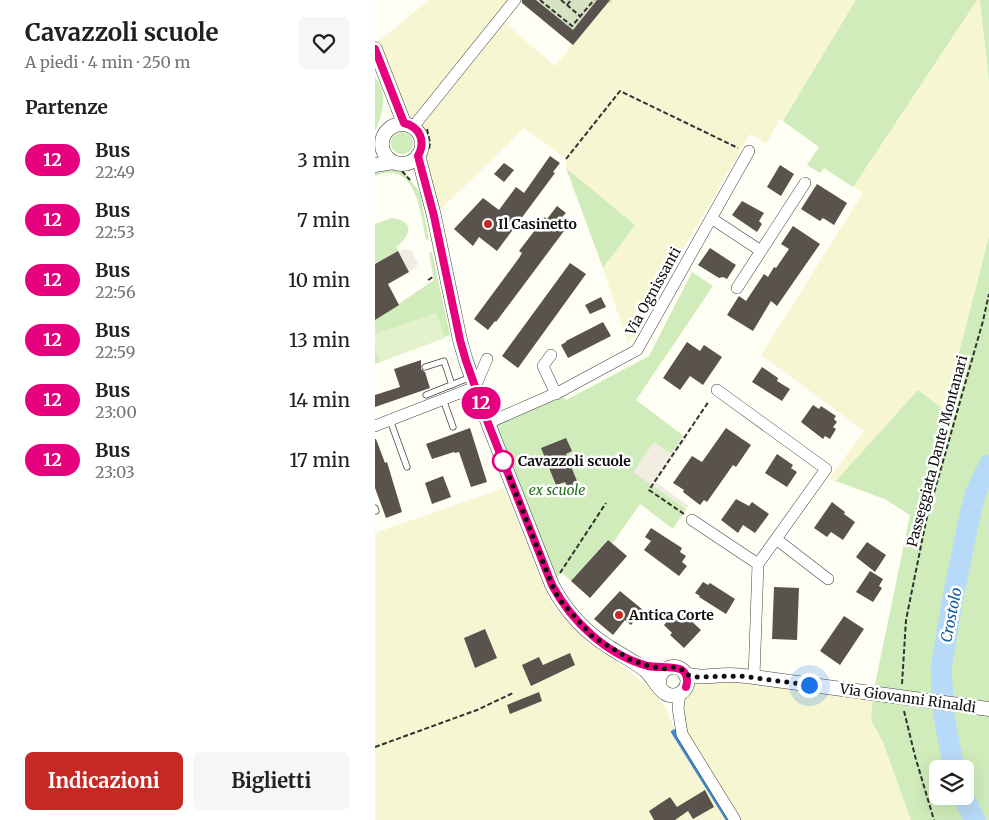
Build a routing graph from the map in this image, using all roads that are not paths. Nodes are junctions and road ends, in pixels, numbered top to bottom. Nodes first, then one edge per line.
1 (515, 0) edge
2 (375, 49) edge
3 (378, 64) edge
4 (395, 99) junction
5 (409, 125) junction
6 (390, 127) junction
7 (378, 148) edge
8 (745, 150) road end
9 (418, 156) junction
10 (400, 163) junction
11 (375, 165) edge
12 (805, 183) dead end
13 (427, 189) junction
14 (711, 218) junction
15 (761, 251) junction
16 (737, 288) dead end
17 (551, 354) dead end
18 (487, 358) dead end
19 (425, 367) dead end
20 (473, 382) junction
21 (452, 384) junction
22 (717, 390) dead end
23 (556, 394) junction
24 (426, 395) dead end
25 (443, 399) junction
26 (390, 420) junction
27 (488, 423) junction
28 (375, 426) edge
29 (453, 427) dead end
30 (407, 467) dead end
31 (692, 520) road end
32 (776, 539) junction
33 (758, 564) junction
34 (828, 579) dead end
35 (631, 660) junction
36 (666, 669) junction
37 (685, 674) junction
38 (709, 677) junction
39 (754, 677) junction
40 (662, 690) junction
41 (681, 698) junction
42 (989, 709) edge
43 (735, 820) edge

1 - 5 street
2 - 3 street
3 - 4 street
4 - 5 street
4 - 6 street
5 - 6 street
5 - 9 street
6 - 7 street
7 - 10 street
8 - 14 street, Via Ognissanti
9 - 10 street
9 - 13 street
10 - 11 street
10 - 13 street
12 - 15 street
13 - 20 street
14 - 15 street
14 - 23 street, Via Ognissanti
15 - 16 street
17 - 23 street
18 - 20 street
19 - 21 lane
20 - 21 lane
20 - 25 street
20 - 27 street
21 - 24 lane
22 - 32 street
23 - 27 street, Via Ognissanti
25 - 26 street
25 - 29 lane
26 - 28 street
26 - 30 lane
27 - 35 street
31 - 33 street
32 - 33 street
32 - 34 street
33 - 39 street
35 - 36 street
35 - 40 street
36 - 37 street
36 - 40 street
37 - 38 street
37 - 41 street
38 - 39 street, Via Giovanni Rinaldi
38 - 41 street
39 - 42 street, Via Giovanni Rinaldi
40 - 41 street
41 - 43 street

